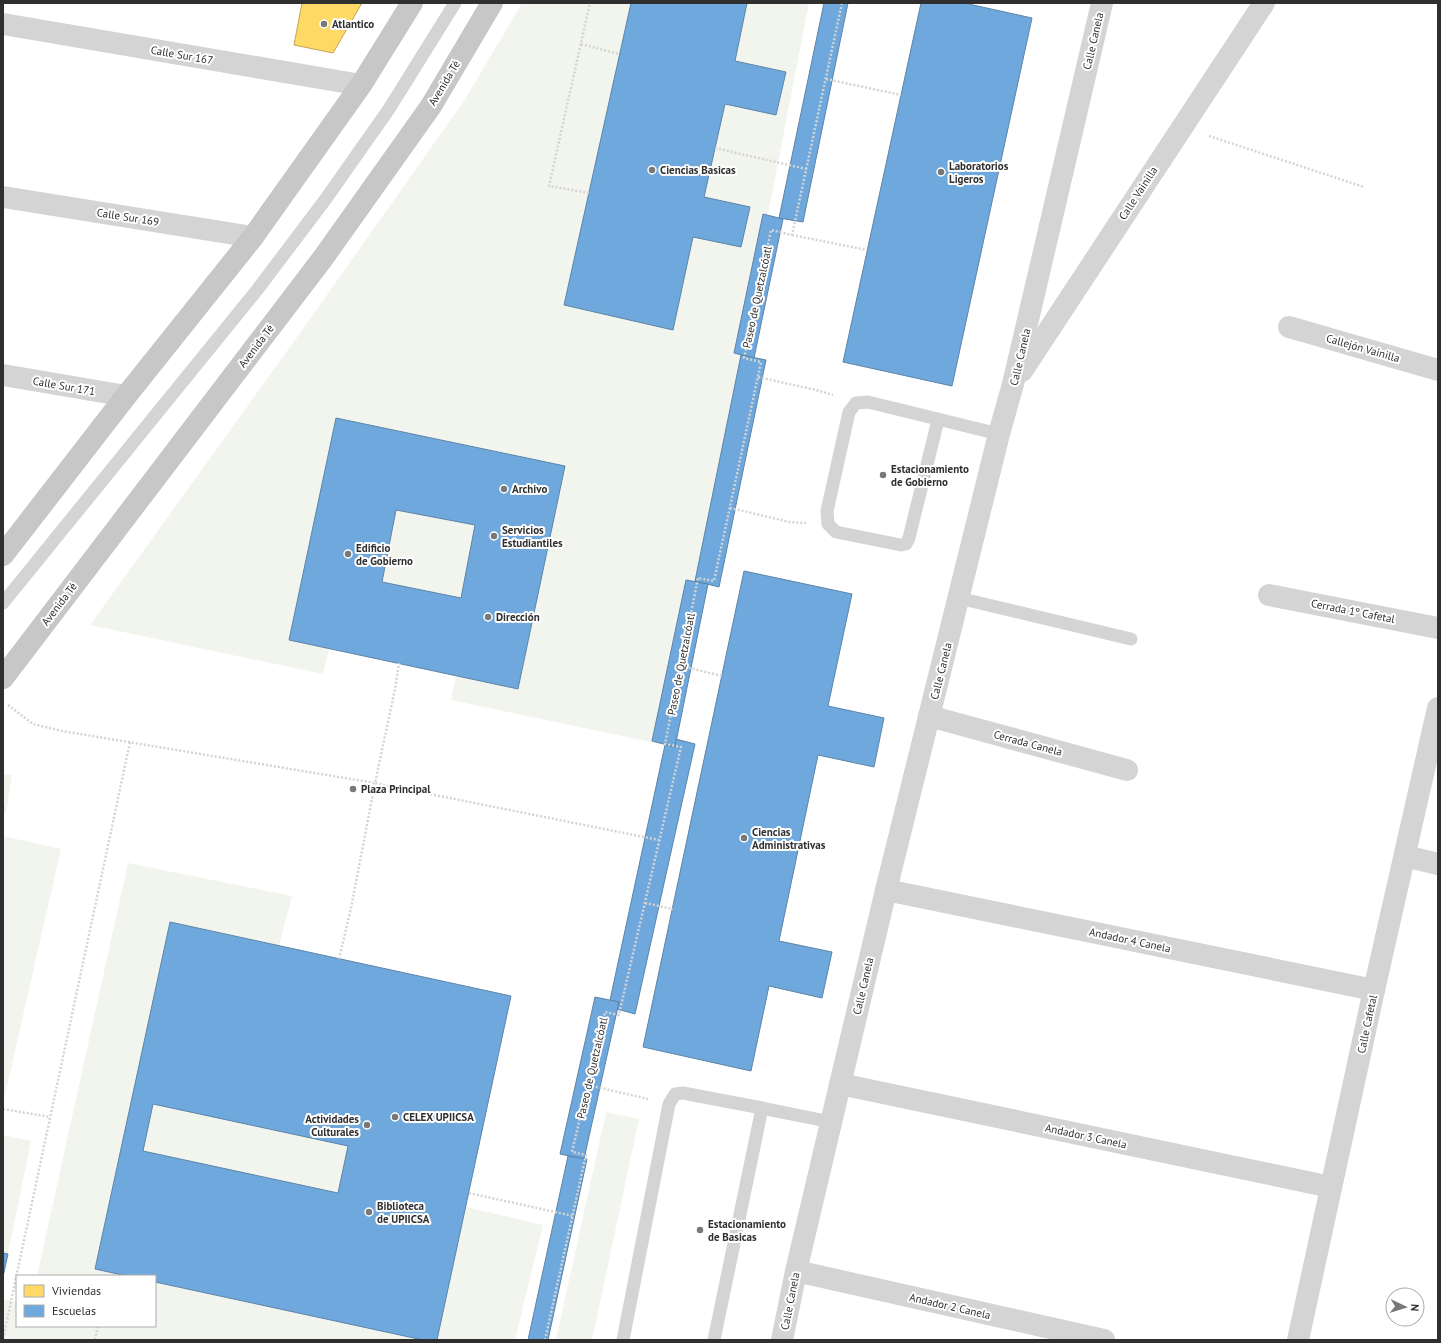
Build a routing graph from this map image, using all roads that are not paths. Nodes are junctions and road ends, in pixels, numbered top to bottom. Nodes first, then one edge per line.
1 (412, 3) edge
2 (455, 3) edge
3 (492, 3) edge
4 (1102, 3) edge
5 (1264, 3) edge
6 (3, 24) edge
7 (361, 85) junction
8 (3, 197) edge
9 (253, 237) junction
10 (1288, 327) dead end
11 (1438, 370) edge
12 (3, 375) edge
13 (1013, 384) junction
14 (126, 396) junction
15 (938, 420) junction
16 (1000, 434) junction
17 (3, 555) edge
18 (1269, 595) dead end
19 (959, 598) junction
20 (3, 603) edge
21 (1438, 628) edge
22 (1131, 639) dead end
23 (3, 678) edge
24 (1437, 714) edge
25 (930, 716) junction
26 (1127, 770) dead end
27 (1405, 856) junction
28 (1438, 864) edge
29 (886, 890) junction
30 (1374, 990) junction
31 (840, 1084) junction
32 (762, 1108) junction
33 (831, 1122) junction
34 (1332, 1187) junction
35 (796, 1271) junction
36 (623, 1340) edge
37 (714, 1340) edge
38 (782, 1340) edge
39 (1104, 1340) edge
40 (1298, 1340) edge

1 - 7 main road
2 - 20 lane
3 - 23 main road, Avenida Té
4 - 13 street, Calle Canela
5 - 13 street, Calle Vainilla
6 - 7 street, Calle Sur 167
7 - 9 main road
8 - 9 street, Calle Sur 169
9 - 14 main road
10 - 11 street, Callejón Vainilla
12 - 14 street, Calle Sur 171
13 - 16 street, Calle Canela
14 - 17 main road
15 - 15 lane
15 - 16 lane
16 - 19 street, Calle Canela
18 - 21 street, Cerrada 1º Cafetal
19 - 22 lane
19 - 25 street, Calle Canela
24 - 27 street, Calle Cafetal
25 - 26 street, Cerrada Canela
25 - 29 street, Calle Canela
27 - 28 street
27 - 30 street, Calle Cafetal
29 - 30 street, Andador 4 Canela
29 - 31 street, Calle Canela
30 - 34 street, Calle Cafetal
31 - 33 street, Calle Canela
31 - 34 street, Andador 3 Canela
32 - 33 lane
32 - 36 lane
32 - 37 lane
33 - 35 street, Calle Canela
34 - 40 street, Calle Cafetal
35 - 38 street, Calle Canela
35 - 39 street, Andador 2 Canela

